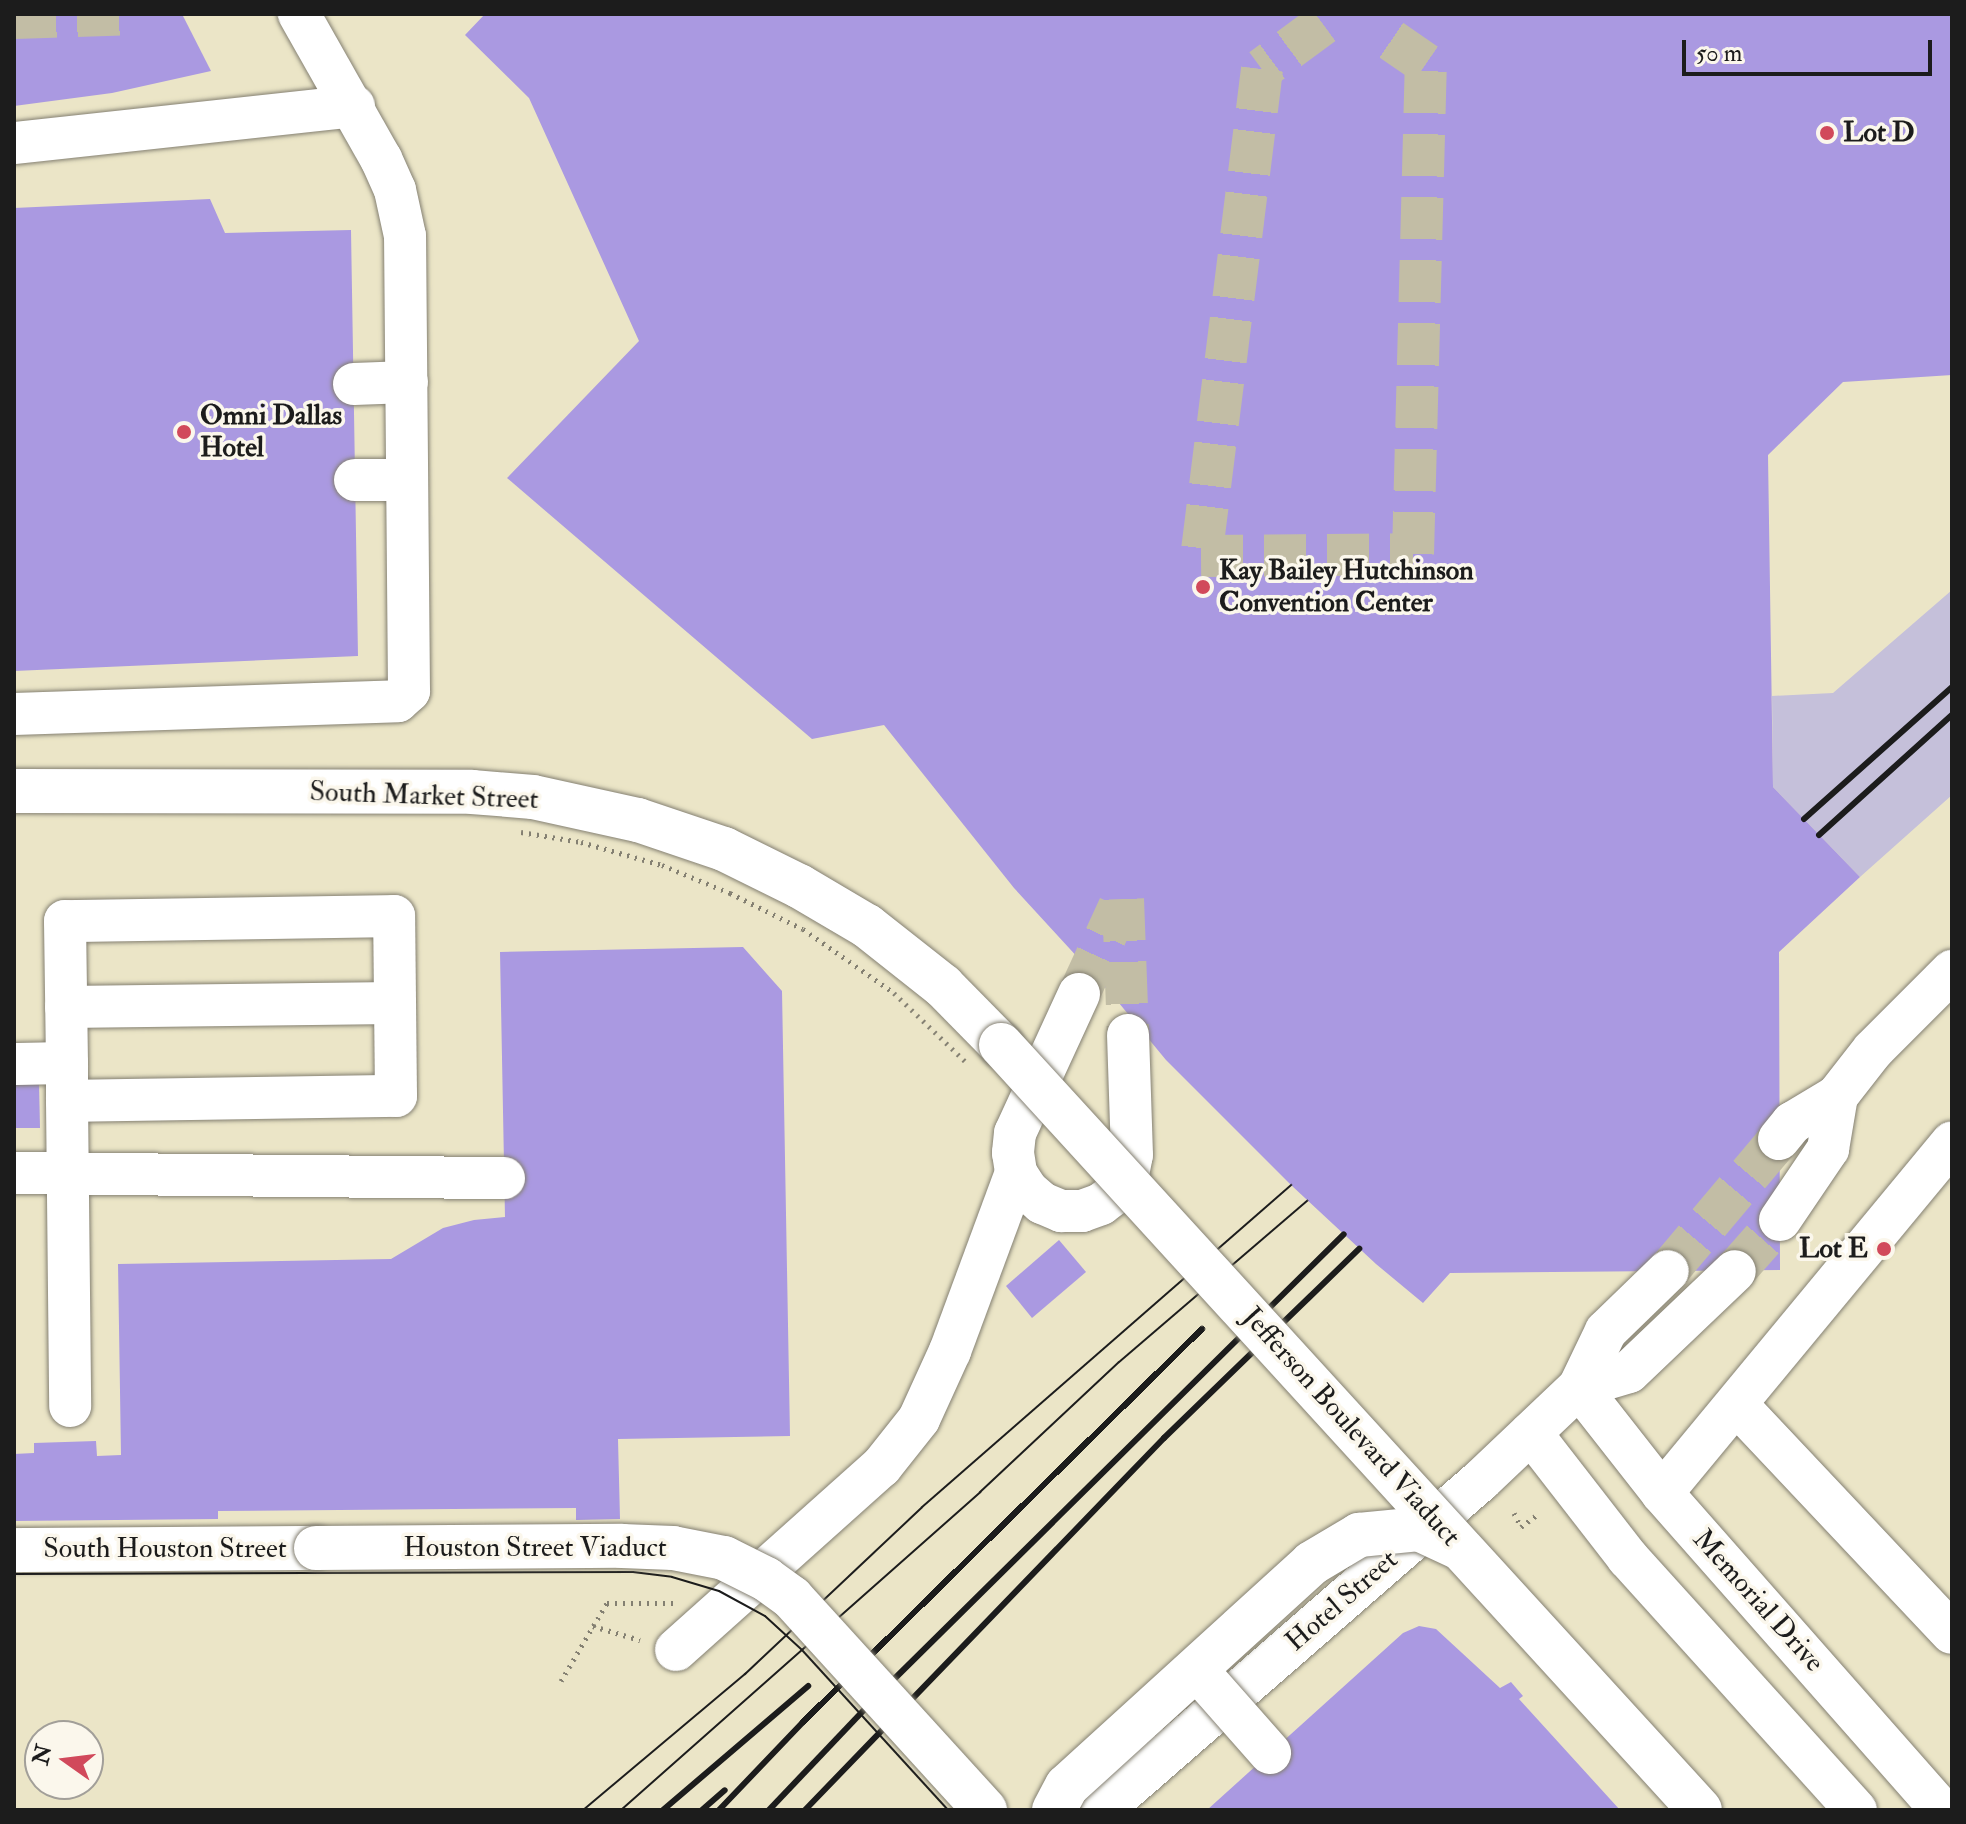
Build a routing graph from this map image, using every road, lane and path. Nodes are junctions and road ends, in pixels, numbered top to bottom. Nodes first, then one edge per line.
1 (299, 14) edge
2 (354, 106) junction
3 (14, 143) edge
4 (407, 382) junction
5 (354, 384) dead end
6 (355, 480) dead end
7 (407, 480) junction
8 (14, 714) edge
9 (14, 791) edge
10 (527, 815) junction
11 (1952, 971) edge
12 (1079, 994) tunnel mouth
13 (394, 1003) junction
14 (66, 1007) junction
15 (1128, 1035) tunnel mouth
16 (986, 1056) junction
17 (14, 1064) edge
18 (67, 1082) junction
19 (1837, 1096) junction
20 (1779, 1139) tunnel mouth
21 (1952, 1142) edge
22 (14, 1173) edge
23 (68, 1173) junction
24 (1016, 1173) junction
25 (504, 1178) dead end
26 (1780, 1220) tunnel mouth
27 (1668, 1271) tunnel mouth
28 (1735, 1271) tunnel mouth
29 (1579, 1387) junction
30 (1737, 1405) junction
31 (70, 1406) dead end
32 (1531, 1433) junction
33 (1662, 1493) junction
34 (1514, 1513) dead end
35 (1538, 1514) dead end
36 (316, 1548) joint
37 (1462, 1549) junction
38 (14, 1550) edge
39 (682, 1603) dead end
40 (593, 1626) junction
41 (1952, 1633) edge
42 (676, 1650) joint
43 (1196, 1669) junction
44 (561, 1681) dead end
45 (1270, 1753) dead end
46 (985, 1810) edge
47 (1054, 1810) edge
48 (1102, 1810) edge
49 (1700, 1810) edge
50 (1856, 1810) edge
51 (1941, 1810) edge

1 - 2 street
2 - 3 street
2 - 4 street
4 - 5 street
4 - 7 street
6 - 7 street
7 - 8 street
9 - 10 main road, South Market Street
10 - 16 path, bridge
10 - 16 main road, South Market Street
11 - 19 street
12 - 24 street
13 - 14 street
13 - 14 street
13 - 18 street
14 - 18 street
15 - 24 street
16 - 37 main road, Jefferson Boulevard Viaduct, bridge
17 - 18 street
18 - 23 street
19 - 20 street
19 - 26 street
21 - 30 street
22 - 23 street
23 - 25 street
23 - 31 street
24 - 42 street
27 - 29 street, Hotel Street
28 - 29 street, Hotel Street
29 - 32 street, Hotel Street
29 - 33 street, Memorial Drive
30 - 33 street
30 - 41 street
32 - 48 street, Hotel Street
32 - 50 street
33 - 51 street, Memorial Drive
34 - 35 path
36 - 38 main road, South Houston Street
36 - 46 main road, Houston Street Viaduct, bridge
37 - 43 main road, bridge
37 - 49 main road, Jefferson Boulevard Viaduct, bridge
39 - 40 path
40 - 42 path
40 - 44 path
43 - 45 street, bridge
43 - 47 main road, bridge

